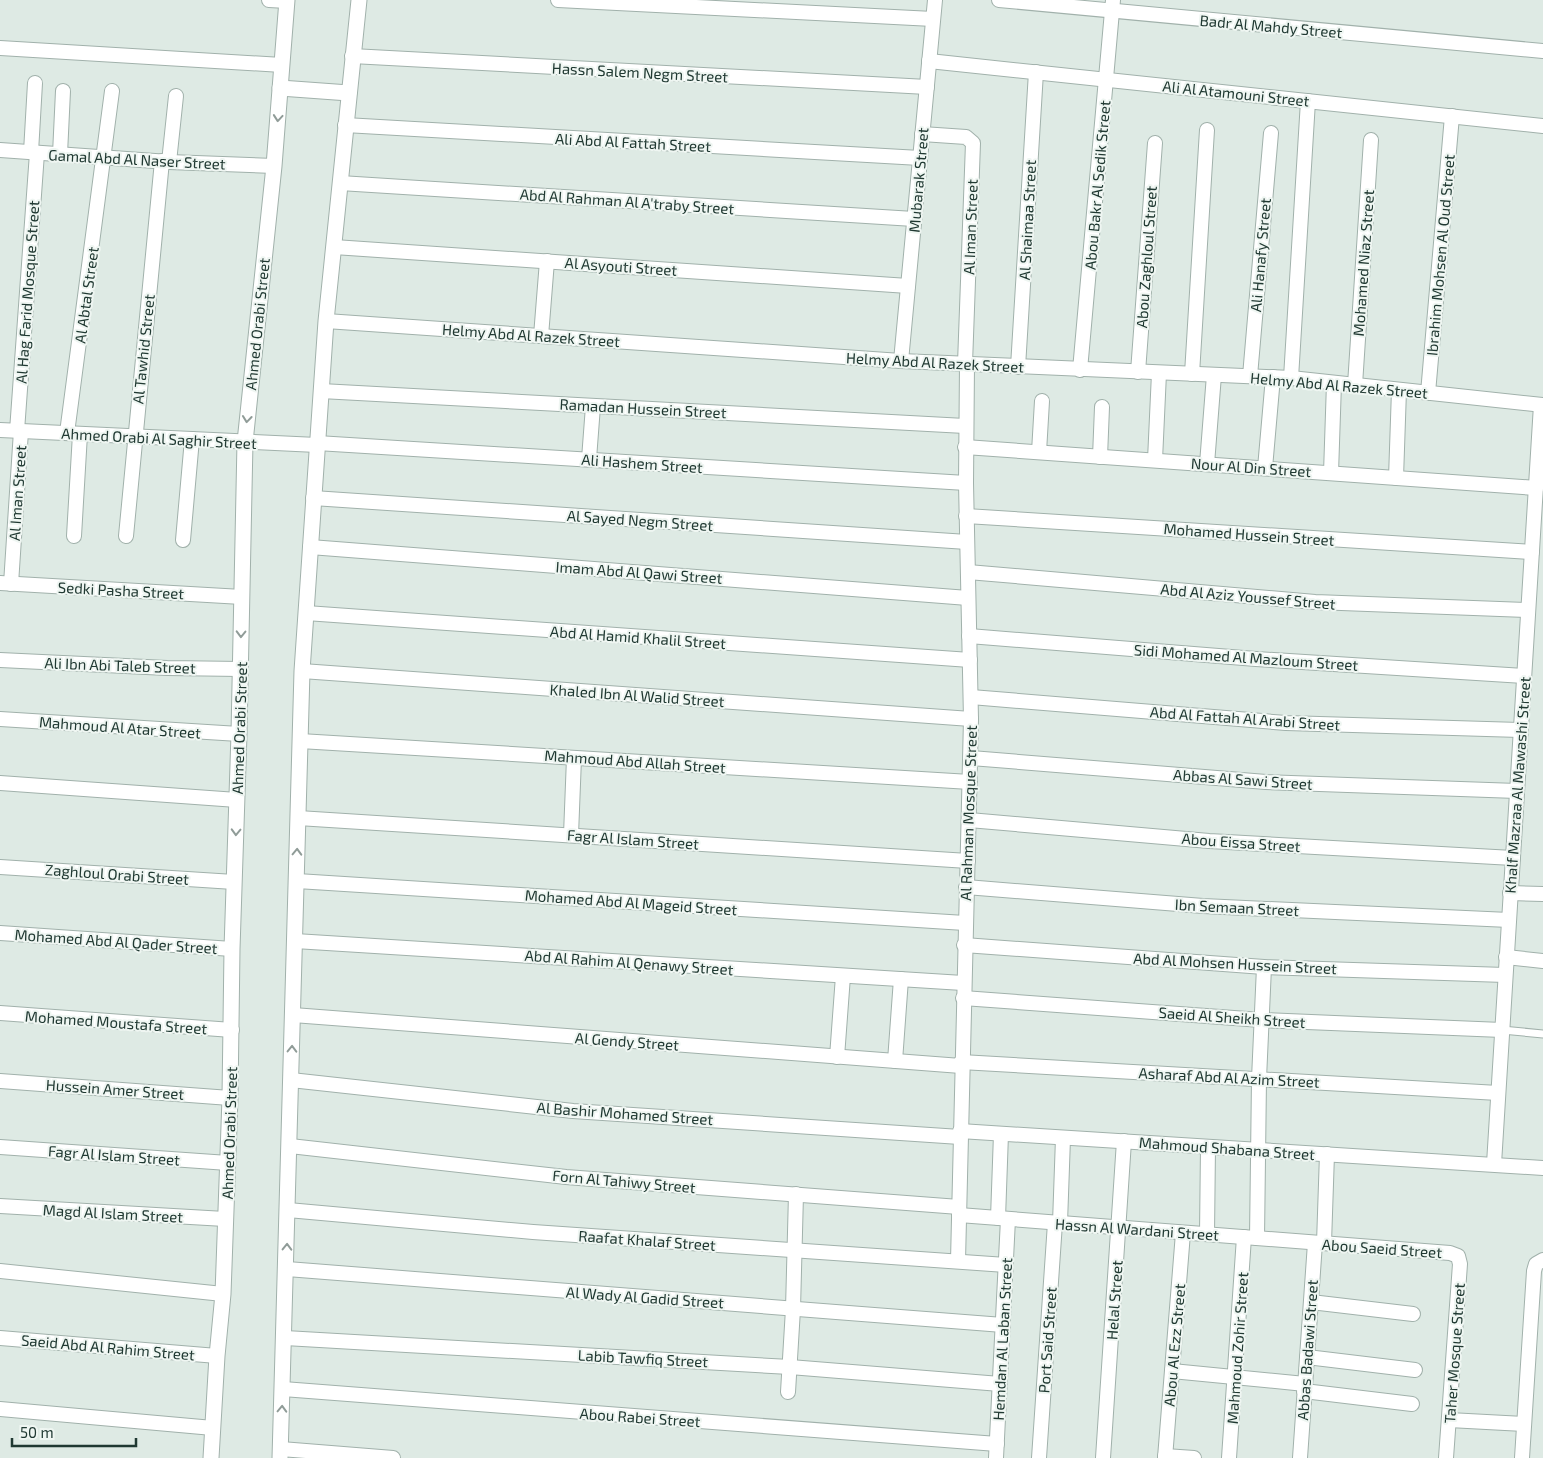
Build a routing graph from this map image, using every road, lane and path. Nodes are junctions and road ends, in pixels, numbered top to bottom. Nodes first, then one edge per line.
1 (269, 0) edge
2 (358, 0) edge
3 (558, 0) edge
4 (935, 0) edge
5 (999, 0) edge
6 (287, 1) edge
7 (1113, 5) edge
8 (933, 19) junction
9 (0, 48) edge
10 (1543, 51) edge
11 (352, 56) junction
12 (929, 61) junction
13 (282, 65) junction
14 (1036, 72) junction
15 (1106, 79) junction
16 (35, 83) dead end
17 (927, 87) junction
18 (280, 88) junction
19 (63, 91) dead end
20 (112, 91) dead end
21 (349, 92) junction
22 (176, 96) dead end
23 (1308, 101) junction
24 (1452, 116) junction
25 (346, 125) junction
26 (1543, 126) edge
27 (1207, 130) dead end
28 (1271, 133) dead end
29 (922, 134) junction
30 (1371, 140) dead end
31 (1154, 143) dead end
32 (0, 150) edge
33 (34, 153) junction
34 (60, 154) junction
35 (105, 157) junction
36 (920, 158) junction
37 (165, 162) junction
38 (274, 166) junction
39 (340, 183) junction
40 (914, 219) junction
41 (334, 247) junction
42 (548, 261) junction
43 (908, 286) junction
44 (326, 321) junction
45 (541, 336) junction
46 (901, 361) junction
47 (966, 364) junction
48 (1018, 367) junction
49 (1080, 370) junction
50 (1138, 372) junction
51 (1159, 373) junction
52 (1192, 374) junction
53 (1214, 375) junction
54 (1250, 376) junction
55 (1272, 377) junction
56 (1291, 378) junction
57 (1334, 383) junction
58 (1355, 385) junction
59 (1399, 390) junction
60 (321, 391) junction
61 (1428, 393) junction
62 (1042, 401) dead end
63 (1542, 405) edge
64 (593, 406) junction
65 (1102, 407) dead end
66 (965, 426) junction
67 (0, 430) edge
68 (19, 431) junction
69 (74, 433) junction
70 (134, 436) junction
71 (192, 439) junction
72 (245, 442) junction
73 (317, 444) junction
74 (965, 447) junction
75 (1039, 452) junction
76 (1100, 457) junction
77 (589, 459) junction
78 (1155, 460) junction
79 (1207, 464) junction
80 (1265, 468) junction
81 (1331, 473) junction
82 (1396, 478) junction
83 (966, 483) junction
84 (1536, 488) junction
85 (313, 498) junction
86 (966, 516) junction
87 (74, 536) dead end
88 (126, 536) dead end
89 (184, 540) dead end
90 (967, 542) junction
91 (310, 547) junction
92 (1532, 552) junction
93 (968, 572) junction
94 (5, 584) edge
95 (242, 597) junction
96 (968, 598) junction
97 (1528, 610) junction
98 (306, 613) junction
99 (969, 636) junction
100 (0, 660) edge
101 (970, 660) junction
102 (240, 669) junction
103 (302, 671) junction
104 (1524, 676) junction
105 (971, 697) junction
106 (971, 718) junction
107 (0, 719) edge
108 (1520, 730) junction
109 (239, 734) junction
110 (300, 741) junction
111 (574, 758) junction
112 (971, 758) junction
113 (970, 782) junction
114 (0, 783) edge
115 (1517, 790) junction
116 (237, 800) junction
117 (298, 818) junction
118 (969, 820) junction
119 (572, 835) junction
120 (1513, 858) junction
121 (968, 861) junction
122 (0, 867) edge
123 (297, 881) junction
124 (234, 882) junction
125 (966, 887) junction
126 (1510, 893) junction
127 (1543, 894) edge
128 (1508, 920) junction
129 (965, 923) junction
130 (0, 933) edge
131 (295, 941) junction
132 (964, 945) junction
133 (232, 949) junction
134 (1506, 958) junction
135 (1543, 960) edge
136 (1264, 967) junction
137 (1505, 975) junction
138 (843, 976) junction
139 (901, 979) junction
140 (963, 983) junction
141 (963, 998) junction
142 (0, 1013) edge
143 (293, 1015) junction
144 (1261, 1020) junction
145 (232, 1030) junction
146 (1502, 1030) junction
147 (1543, 1034) edge
148 (837, 1057) junction
149 (895, 1061) junction
150 (961, 1064) junction
151 (1258, 1079) junction
152 (292, 1080) junction
153 (0, 1081) edge
154 (1498, 1093) junction
155 (230, 1098) junction
156 (960, 1134) junction
157 (1001, 1134) junction
158 (1063, 1138) junction
159 (1124, 1141) junction
160 (290, 1146) junction
161 (0, 1147) edge
162 (1208, 1147) junction
163 (1258, 1150) junction
164 (1327, 1154) junction
165 (228, 1163) junction
166 (1494, 1164) junction
167 (1543, 1168) edge
168 (796, 1194) junction
169 (0, 1206) edge
170 (288, 1210) junction
171 (959, 1211) junction
172 (225, 1219) junction
173 (1003, 1219) junction
174 (1058, 1223) junction
175 (1119, 1228) junction
176 (1183, 1232) junction
177 (1207, 1234) junction
178 (1251, 1238) junction
179 (1319, 1243) junction
180 (794, 1250) junction
181 (1450, 1253) joint
182 (1543, 1260) edge
183 (958, 1261) junction
184 (1006, 1265) junction
185 (287, 1269) junction
186 (0, 1271) edge
187 (223, 1294) junction
188 (1311, 1302) junction
189 (793, 1309) junction
190 (1413, 1314) dead end
191 (1003, 1325) junction
192 (0, 1338) edge
193 (285, 1338) junction
194 (217, 1356) junction
195 (1307, 1357) junction
196 (790, 1367) junction
197 (1415, 1370) dead end
198 (1172, 1371) junction
199 (1235, 1377) junction
200 (1000, 1384) junction
201 (1305, 1388) junction
202 (283, 1389) junction
203 (788, 1392) dead end
204 (1412, 1404) dead end
205 (0, 1409) edge
206 (1449, 1420) junction
207 (1524, 1424) junction
208 (213, 1428) junction
209 (996, 1451) edge
210 (280, 1453) edge
211 (1165, 1457) edge
212 (212, 1458) edge
213 (393, 1458) edge
214 (1039, 1458) edge
215 (1103, 1458) edge
216 (1194, 1458) edge
217 (1229, 1458) edge
218 (1304, 1458) edge
219 (1446, 1458) edge
220 (1522, 1458) edge

1 - 6 street
2 - 11 street
3 - 8 street
4 - 8 street, Mubarak Street
5 - 7 street, Badr Al Mahdy Street
6 - 13 street, Ahmed Orabi Street
7 - 10 street, Badr Al Mahdy Street
7 - 15 street, Abou Bakr Al Sedik Street
8 - 12 street, Mubarak Street
9 - 13 street
11 - 17 street, Hassn Salem Negm Street
11 - 21 street
12 - 14 street, Ali Al Atamouni Street
12 - 17 street, Mubarak Street
13 - 18 street, Ahmed Orabi Street
14 - 15 street, Ali Al Atamouni Street
14 - 48 street, Al Shaimaa Street
15 - 23 street, Ali Al Atamouni Street
15 - 49 street, Abou Bakr Al Sedik Street
16 - 33 street, Al Hag Farid Mosque Street
17 - 29 street, Mubarak Street
18 - 21 street
18 -> 38 street, Ahmed Orabi Street
19 - 34 street
20 - 35 street, Al Abtal Street
21 - 25 street
22 - 37 street, Al Tawhid Street
23 - 24 street, Ali Al Atamouni Street
23 - 56 street
24 - 26 street, Ali Al Atamouni Street
24 - 61 street, Ibrahim Mohsen Al Oud Street
25 - 36 street, Ali Abd Al Fattah Street
25 - 39 street
27 - 52 street
28 - 54 street, Ali Hanafy Street
29 - 36 street, Mubarak Street
29 - 47 street, Al Iman Street
30 - 58 street, Mohamed Niaz Street
31 - 50 street, Abou Zaghloul Street
32 - 33 street, Gamal Abd Al Naser Street
33 - 34 street, Gamal Abd Al Naser Street
33 - 68 street, Al Hag Farid Mosque Street
34 - 35 street, Gamal Abd Al Naser Street
35 - 37 street, Gamal Abd Al Naser Street
35 - 69 street, Al Abtal Street
36 - 40 street, Mubarak Street
37 - 38 street, Gamal Abd Al Naser Street
37 - 70 street, Al Tawhid Street
38 -> 72 street, Ahmed Orabi Street
39 - 40 street, Abd Al Rahman Al A'traby Street
39 - 41 street
40 - 43 street, Mubarak Street
41 - 42 street, Al Asyouti Street
41 - 44 street
42 - 43 street, Al Asyouti Street
42 - 45 street
43 - 46 street, Mubarak Street
44 - 45 street, Helmy Abd Al Razek Street
44 - 60 street
45 - 46 street, Helmy Abd Al Razek Street
46 - 47 street, Helmy Abd Al Razek Street
47 - 48 street, Helmy Abd Al Razek Street
47 - 66 street, Al Rahman Mosque Street
48 - 49 street, Helmy Abd Al Razek Street
49 - 50 street, Helmy Abd Al Razek Street
50 - 51 street, Helmy Abd Al Razek Street
51 - 52 street, Helmy Abd Al Razek Street
51 - 78 street
52 - 53 street, Helmy Abd Al Razek Street
53 - 54 street, Helmy Abd Al Razek Street
53 - 79 street
54 - 55 street, Helmy Abd Al Razek Street
55 - 56 street, Helmy Abd Al Razek Street
55 - 80 street
56 - 57 street, Helmy Abd Al Razek Street
57 - 58 street, Helmy Abd Al Razek Street
57 - 81 street
58 - 59 street, Helmy Abd Al Razek Street
59 - 61 street, Helmy Abd Al Razek Street
59 - 82 street
60 - 64 street, Ramadan Hussein Street
60 - 73 street
61 - 63 street, Helmy Abd Al Razek Street
62 - 75 street
63 - 84 street, Khalf Mazraa Al Mawashi Street
64 - 66 street, Ramadan Hussein Street
64 - 77 street
65 - 76 street
66 - 74 street, Al Rahman Mosque Street
67 - 68 street, Ahmed Orabi Al Saghir Street
68 - 69 street, Ahmed Orabi Al Saghir Street
68 - 94 street, Al Iman Street
69 - 70 street, Ahmed Orabi Al Saghir Street
69 - 87 street, Al Abtal Street
70 - 71 street, Ahmed Orabi Al Saghir Street
70 - 88 street, Al Tawhid Street
71 - 72 street, Ahmed Orabi Al Saghir Street
71 - 89 street
72 - 73 street, Ahmed Orabi Al Saghir Street
72 - 95 street, Ahmed Orabi Street
73 - 77 street, Ali Hashem Street
73 - 85 street
74 - 75 street, Nour Al Din Street
74 - 83 street, Al Rahman Mosque Street
75 - 76 street, Nour Al Din Street
76 - 78 street, Nour Al Din Street
77 - 83 street, Ali Hashem Street
78 - 79 street, Nour Al Din Street
79 - 80 street, Nour Al Din Street
80 - 81 street, Nour Al Din Street
81 - 82 street, Nour Al Din Street
82 - 84 street, Nour Al Din Street
83 - 86 street, Al Rahman Mosque Street
84 - 92 street, Khalf Mazraa Al Mawashi Street
85 - 90 street, Al Sayed Negm Street
85 - 91 street
86 - 90 street, Al Rahman Mosque Street
86 - 92 street, Mohamed Hussein Street
90 - 93 street, Al Rahman Mosque Street
91 - 96 street, Imam Abd Al Qawi Street
91 - 98 street
92 - 97 street, Khalf Mazraa Al Mawashi Street
93 - 96 street, Al Rahman Mosque Street
93 - 97 street, Abd Al Aziz Youssef Street
94 - 95 street, Sedki Pasha Street
95 -> 102 street, Ahmed Orabi Street
96 - 99 street, Al Rahman Mosque Street
97 - 104 street, Khalf Mazraa Al Mawashi Street
98 - 101 street, Abd Al Hamid Khalil Street
98 - 103 street
99 - 101 street, Al Rahman Mosque Street
99 - 104 street, Sidi Mohamed Al Mazloum Street
100 - 102 street, Ali Ibn Abi Taleb Street
101 - 105 street, Al Rahman Mosque Street
102 - 109 street, Ahmed Orabi Street
103 - 106 street, Khaled Ibn Al Walid Street
103 - 110 street
104 - 108 street, Khalf Mazraa Al Mawashi Street
105 - 106 street, Al Rahman Mosque Street
105 - 108 street, Abd Al Fattah Al Arabi Street
106 - 112 street, Al Rahman Mosque Street
107 - 109 street, Mahmoud Al Atar Street
108 - 115 street, Khalf Mazraa Al Mawashi Street
109 - 116 street, Ahmed Orabi Street
110 - 111 street, Mahmoud Abd Allah Street
110 - 117 street
111 - 113 street, Mahmoud Abd Allah Street
111 - 119 street
112 - 113 street, Al Rahman Mosque Street
112 - 115 street, Abbas Al Sawi Street
113 - 118 street, Al Rahman Mosque Street
114 - 116 street
115 - 120 street, Khalf Mazraa Al Mawashi Street
116 -> 124 street, Ahmed Orabi Street
117 - 119 street, Fagr Al Islam Street
123 -> 117 street
118 - 120 street, Abou Eissa Street
118 - 121 street, Al Rahman Mosque Street
119 - 121 street, Fagr Al Islam Street
120 - 126 street, Khalf Mazraa Al Mawashi Street
121 - 125 street, Al Rahman Mosque Street
122 - 124 street, Zaghloul Orabi Street
123 - 129 street, Mohamed Abd Al Mageid Street
123 - 131 street
124 - 133 street, Ahmed Orabi Street
125 - 128 street, Ibn Semaan Street
125 - 129 street, Al Rahman Mosque Street
126 - 127 street
126 - 128 street, Khalf Mazraa Al Mawashi Street
128 - 134 street, Khalf Mazraa Al Mawashi Street
129 - 132 street, Al Rahman Mosque Street
130 - 133 street, Mohamed Abd Al Qader Street
131 - 138 street, Abd Al Rahim Al Qenawy Street
131 - 143 street
132 - 136 street, Abd Al Mohsen Hussein Street
132 - 140 street, Al Rahman Mosque Street
133 - 145 street, Ahmed Orabi Street
134 - 135 street
134 - 137 street, Khalf Mazraa Al Mawashi Street
136 - 137 street, Abd Al Mohsen Hussein Street
136 - 144 street, Mahmoud Zohir Street
137 - 146 street, Khalf Mazraa Al Mawashi Street
138 - 139 street, Abd Al Rahim Al Qenawy Street
138 - 148 street
139 - 140 street, Abd Al Rahim Al Qenawy Street
139 - 149 street
140 - 141 street, Al Rahman Mosque Street
141 - 144 street, Saeid Al Sheikh Street
141 - 150 street, Al Rahman Mosque Street
142 - 145 street, Mohamed Moustafa Street
143 - 148 street, Al Gendy Street
152 -> 143 street
144 - 146 street, Saeid Al Sheikh Street
144 - 151 street, Mahmoud Zohir Street
145 - 155 street, Ahmed Orabi Street
146 - 147 lane
146 - 154 street, Khalf Mazraa Al Mawashi Street
148 - 149 street, Al Gendy Street
149 - 150 street, Al Gendy Street
150 - 151 street, Asharaf Abd Al Azim Street
150 - 156 street, Al Rahman Mosque Street
151 - 154 street, Asharaf Abd Al Azim Street
151 - 163 street, Mahmoud Zohir Street
152 - 156 street, Al Bashir Mohamed Street
152 - 160 street
153 - 155 street, Hussein Amer Street
154 - 166 street, Khalf Mazraa Al Mawashi Street
155 - 165 street, Ahmed Orabi Street
156 - 157 street, Mahmoud Shabana Street
156 - 171 street, Al Rahman Mosque Street
157 - 158 street, Mahmoud Shabana Street
157 - 173 street, Hemdan Al Laban Street
158 - 159 street, Mahmoud Shabana Street
158 - 174 street, Port Said Street
159 - 162 street, Mahmoud Shabana Street
159 - 175 street, Helal Street
160 - 168 street, Forn Al Tahiwy Street
160 - 170 street
161 - 165 street, Fagr Al Islam Street
162 - 163 street, Mahmoud Shabana Street
162 - 177 street
163 - 164 street, Mahmoud Shabana Street
163 - 178 street, Mahmoud Zohir Street
164 - 166 street, Mahmoud Shabana Street
164 - 179 street, Abbas Badawi Street
165 - 172 street, Ahmed Orabi Street
166 - 167 street, Mahmoud Shabana Street
168 - 171 street, Forn Al Tahiwy Street
168 - 180 street
169 - 172 street, Magd Al Islam Street
170 - 180 street, Raafat Khalaf Street
185 -> 170 street
171 - 173 street, Hassn Al Wardani Street
171 - 183 street, Al Rahman Mosque Street
172 - 187 street, Ahmed Orabi Street
173 - 174 street, Hassn Al Wardani Street
173 - 184 street, Hemdan Al Laban Street
174 - 175 street, Hassn Al Wardani Street
174 - 214 street, Port Said Street
175 - 176 street, Hassn Al Wardani Street
175 - 215 street, Helal Street
176 - 177 street, Hassn Al Wardani Street
176 - 198 street, Abou Al Ezz Street
177 - 178 street, Hassn Al Wardani Street
178 - 179 street, Hassn Al Wardani Street
178 - 199 street, Mahmoud Zohir Street
179 - 181 street, Abou Saeid Street
179 - 188 street, Abbas Badawi Street
180 - 183 street, Raafat Khalaf Street
180 - 189 street
181 - 206 street, Taher Mosque Street
182 - 207 street
183 - 184 street, Raafat Khalaf Street
184 - 191 street, Hemdan Al Laban Street
185 - 189 street, Al Wady Al Gadid Street
185 - 193 street
186 - 187 street
187 - 194 street, Ahmed Orabi Street
188 - 190 street
188 - 195 street, Abbas Badawi Street
189 - 191 street, Al Wady Al Gadid Street
189 - 196 street
191 - 200 street, Hemdan Al Laban Street
192 - 194 street, Saeid Abd Al Rahim Street
193 - 196 street, Labib Tawfiq Street
193 - 202 street
194 - 208 street, Ahmed Orabi Street
195 - 197 street
195 - 201 street, Abbas Badawi Street
196 - 200 street, Labib Tawfiq Street
196 - 203 street
198 - 199 street
198 - 211 street, Abou Al Ezz Street
199 - 201 street
199 - 217 street, Mahmoud Zohir Street
200 - 209 street, Hemdan Al Laban Street
201 - 204 street
201 - 218 street, Abbas Badawi Street
202 - 209 street, Abou Rabei Street
210 -> 202 street
205 - 208 street
206 - 207 street
206 - 219 street, Taher Mosque Street
207 - 220 street
208 - 212 street, Ahmed Orabi Street
210 - 213 street
211 - 216 street

